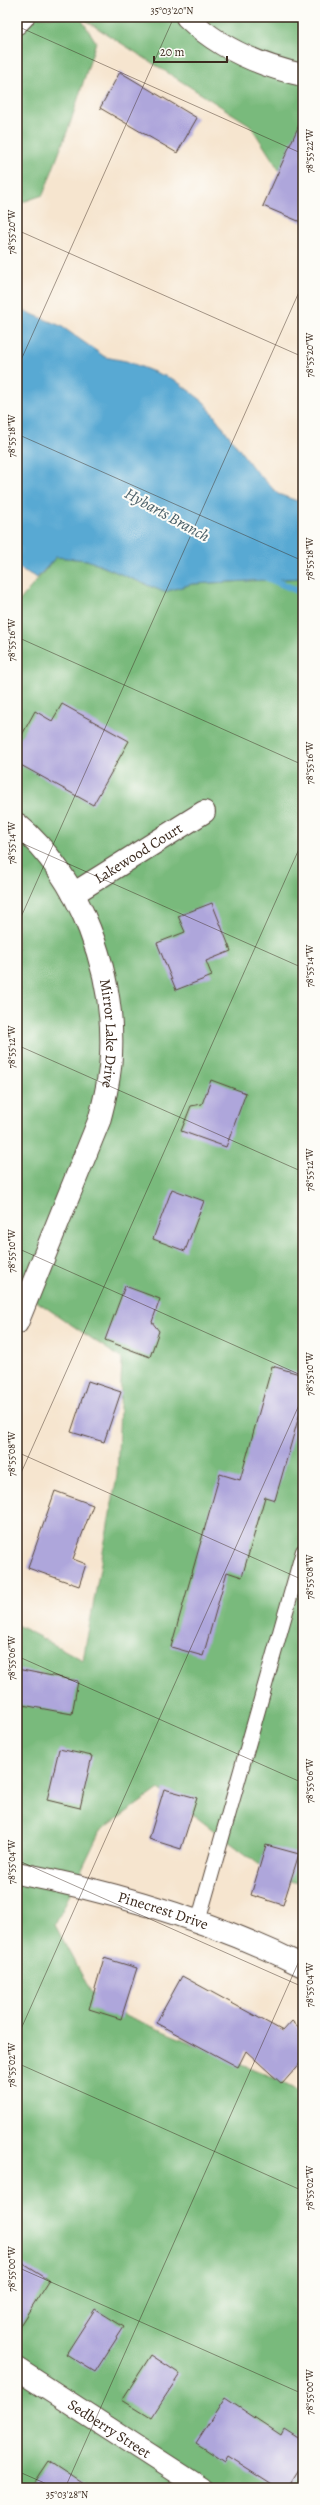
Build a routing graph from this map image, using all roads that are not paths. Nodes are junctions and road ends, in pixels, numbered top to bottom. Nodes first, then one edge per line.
1 (23, 17) edge
2 (187, 17) edge
3 (17, 23) edge
4 (303, 75) edge
5 (204, 812) dead end
6 (17, 824) edge
7 (73, 894) junction
8 (17, 1323) edge
9 (303, 1551) edge
10 (17, 1873) edge
11 (198, 1922) junction
12 (303, 1966) edge
13 (17, 2369) edge
14 (201, 2488) edge

1 - 3 street
2 - 4 street
5 - 7 street, Lakewood Court
6 - 7 street, Mirror Lake Drive
7 - 8 street, Mirror Lake Drive
9 - 11 lane
10 - 11 street, Pinecrest Drive
11 - 12 street, Pinecrest Drive
13 - 14 street, Sedberry Street

